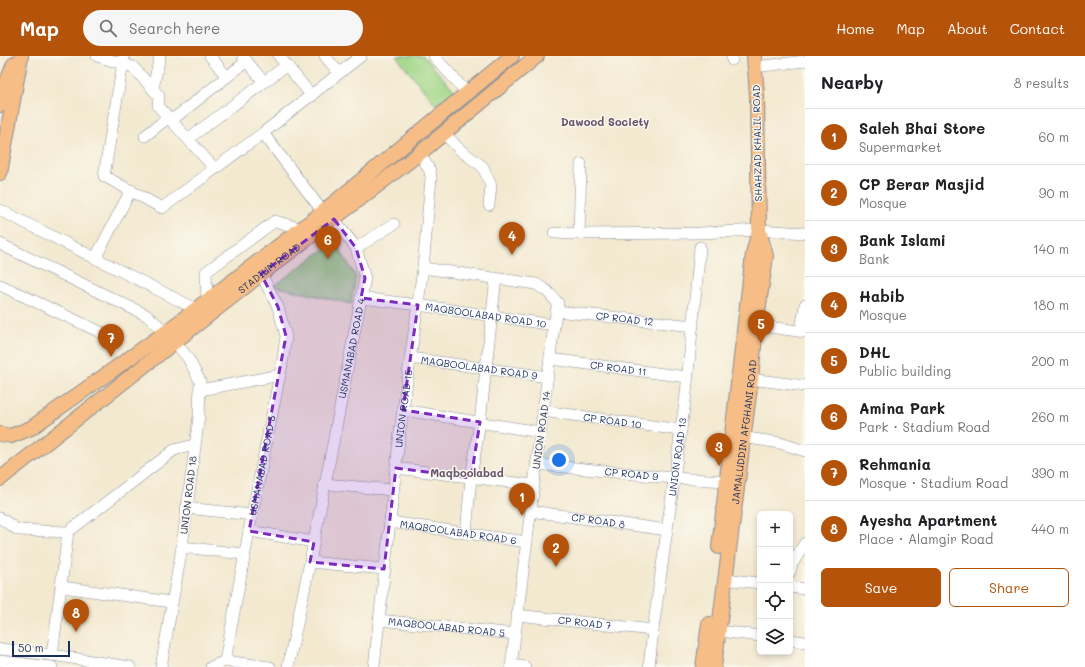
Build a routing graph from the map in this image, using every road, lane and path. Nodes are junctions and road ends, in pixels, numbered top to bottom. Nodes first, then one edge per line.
1 (19, 56) edge
2 (97, 56) edge
3 (160, 56) edge
4 (210, 56) edge
5 (279, 56) edge
6 (325, 56) edge
7 (361, 56) edge
8 (434, 56) edge
9 (512, 56) edge
10 (537, 56) edge
11 (244, 59) edge
12 (124, 60) edge
13 (754, 61) edge
14 (805, 61) edge
15 (287, 65) junction
16 (339, 73) junction
17 (227, 77) junction
18 (264, 82) junction
19 (153, 88) junction
20 (467, 93) junction
21 (312, 96) junction
22 (0, 105) edge
23 (170, 118) junction
24 (444, 133) junction
25 (263, 134) junction
26 (145, 136) dead end
27 (188, 139) junction
28 (420, 153) junction
29 (581, 164) dead end
30 (215, 169) junction
31 (0, 172) edge
32 (131, 190) junction
33 (489, 205) dead end
34 (0, 210) edge
35 (328, 216) junction
36 (394, 224) dead end
37 (302, 229) junction
38 (759, 230) junction
39 (554, 233) dead end
40 (805, 233) edge
41 (579, 234) junction
42 (0, 244) edge
43 (700, 246) dead end
44 (356, 248) junction
45 (95, 259) junction
46 (423, 268) junction
47 (261, 274) junction
48 (496, 278) junction
49 (0, 285) edge
50 (361, 298) junction
51 (207, 301) junction
52 (418, 305) junction
53 (805, 305) edge
54 (196, 309) junction
55 (556, 311) junction
56 (492, 316) junction
57 (554, 325) junction
58 (750, 325) junction
59 (692, 326) junction
60 (803, 331) edge
61 (110, 337) dead end
62 (170, 337) junction
63 (410, 358) junction
64 (550, 358) junction
65 (485, 368) junction
66 (280, 374) junction
67 (548, 377) junction
68 (687, 378) junction
69 (751, 379) junction
70 (805, 386) edge
71 (200, 390) junction
72 (403, 410) junction
73 (543, 411) junction
74 (480, 422) junction
75 (681, 430) junction
76 (540, 432) junction
77 (4, 436) edge
78 (738, 436) junction
79 (194, 446) junction
80 (805, 452) edge
81 (536, 464) junction
82 (396, 468) junction
83 (2, 476) edge
84 (471, 478) junction
85 (673, 478) junction
86 (727, 481) junction
87 (324, 484) junction
88 (533, 486) junction
89 (393, 490) junction
90 (186, 508) junction
91 (530, 511) junction
92 (252, 515) junction
93 (0, 518) edge
94 (390, 522) junction
95 (667, 530) junction
96 (249, 531) junction
97 (68, 532) junction
98 (466, 533) junction
99 (314, 542) junction
100 (527, 542) junction
101 (805, 543) edge
102 (182, 547) junction
103 (244, 554) junction
104 (310, 562) junction
105 (793, 562) edge
106 (384, 569) junction
107 (724, 579) junction
108 (757, 583) edge
109 (62, 587) junction
110 (793, 587) edge
111 (805, 589) edge
112 (171, 602) junction
113 (517, 616) junction
114 (379, 620) junction
115 (653, 630) junction
116 (713, 630) junction
117 (515, 634) junction
118 (757, 636) edge
119 (793, 640) edge
120 (805, 642) edge
121 (0, 649) edge
122 (52, 655) junction
123 (0, 660) edge
124 (225, 661) junction
125 (511, 666) edge
126 (52, 667) edge
127 (130, 667) edge
128 (161, 667) edge
129 (211, 667) edge
130 (270, 667) edge
131 (288, 667) edge
132 (374, 667) edge
133 (526, 667) edge
134 (649, 667) edge
135 (703, 667) edge
136 (714, 667) edge

1 - 22 main road
1 - 31 main road
2 - 12 street
3 - 19 street
4 - 17 street
5 - 15 street
6 - 16 street
7 - 16 street
8 - 20 street
9 - 20 main road, STADIUM ROAD
10 - 24 main road, STADIUM ROAD
11 - 17 street
11 - 18 street
12 - 19 street
12 - 32 street
13 - 14 street
13 - 38 main road, SHAHZAD KHALIL ROAD
15 - 18 street
15 - 21 street
16 - 21 street
17 - 23 street
18 - 27 street
19 - 23 street
20 - 35 main road, STADIUM ROAD
21 - 25 street
23 - 26 street
23 - 27 street
24 - 28 main road, STADIUM ROAD
24 - 33 street
25 - 30 street
25 - 35 street, USMANABAD ROAD 4
27 - 30 street
28 - 35 main road, STADIUM ROAD
28 - 46 street, UNION ROAD 15
29 - 41 street
30 - 32 street
32 - 45 street
34 - 45 street
35 - 37 main road, STADIUM ROAD
35 - 44 street, USMANABAD ROAD 4
35 - 47 main road, STADIUM ROAD
36 - 44 street
37 - 51 main road, STADIUM ROAD
37 - 51 street
38 - 40 street
38 - 41 street
38 - 58 main road, JAMALUDDIN AFGHANI ROAD
39 - 41 street
42 - 62 street, UNION ROAD 18
43 - 59 street, UNION ROAD 13
44 - 50 street, USMANABAD ROAD 4
45 - 54 street
46 - 48 street
46 - 52 street, UNION ROAD 15
47 - 62 main road, STADIUM ROAD
47 - 66 street, USMANABAD ROAD 5
48 - 55 street
48 - 56 street
49 - 61 street
50 - 52 street
50 - 87 street, USMANABAD ROAD 4
51 - 54 main road, STADIUM ROAD
52 - 56 street, MAQBOOLABAD ROAD 10
52 - 63 street, UNION ROAD 15
53 - 60 street
54 - 62 main road, STADIUM ROAD
55 - 57 street, UNION ROAD 14
55 - 59 street, CP ROAD 12
56 - 57 street, MAQBOOLABAD ROAD 10
56 - 65 street
57 - 64 street, UNION ROAD 14
58 - 60 street
58 - 69 main road, JAMALUDDIN AFGHANI ROAD
58 - 78 main road, JAMALUDDIN AFGHANI ROAD
59 - 68 street, UNION ROAD 13
62 - 71 street, UNION ROAD 18
62 - 77 main road, STADIUM ROAD
62 - 83 main road, STADIUM ROAD
63 - 65 street, MAQBOOLABAD ROAD 9
63 - 72 street, UNION ROAD 15
64 - 67 street, UNION ROAD 14
64 - 68 street, CP ROAD 11
65 - 67 street, MAQBOOLABAD ROAD 9
65 - 74 street
66 - 71 street
66 - 92 street, USMANABAD ROAD 5
67 - 73 street, UNION ROAD 14
68 - 75 street, UNION ROAD 13
69 - 70 street
69 - 78 main road, JAMALUDDIN AFGHANI ROAD
71 - 79 street, UNION ROAD 18
72 - 74 street
72 - 82 street, UNION ROAD 15
73 - 75 street, CP ROAD 10
73 - 76 street, UNION ROAD 14
74 - 76 street
74 - 84 street
75 - 85 street, UNION ROAD 13
76 - 81 street, UNION ROAD 14
78 - 80 street
78 - 86 main road, JAMALUDDIN AFGHANI ROAD
78 - 107 main road, JAMALUDDIN AFGHANI ROAD
79 - 90 street, UNION ROAD 18
79 - 97 street
81 - 85 street, CP ROAD 9
81 - 88 street, UNION ROAD 14
82 - 84 street
82 - 89 street, UNION ROAD 15
84 - 88 street
84 - 98 street
85 - 86 street, CP ROAD 9
85 - 95 street, UNION ROAD 13
86 - 116 main road, JAMALUDDIN AFGHANI ROAD
87 - 89 street
87 - 99 street, USMANABAD ROAD 4
88 - 91 street, UNION ROAD 14
89 - 94 street, UNION ROAD 15
90 - 92 street
90 - 102 street, UNION ROAD 18
91 - 95 street, CP ROAD 8
91 - 100 street, UNION ROAD 14
92 - 96 street, USMANABAD ROAD 5
93 - 97 street
94 - 98 street, MAQBOOLABAD ROAD 6
94 - 106 street, UNION ROAD 15
95 - 115 street, UNION ROAD 13
96 - 99 street
96 - 103 street, USMANABAD ROAD 5
97 - 109 street
98 - 100 street, MAQBOOLABAD ROAD 6
99 - 104 street, USMANABAD ROAD 4
100 - 113 street, UNION ROAD 14
101 - 105 street
102 - 103 street
102 - 112 street, UNION ROAD 18
103 - 124 street, USMANABAD ROAD 5
104 - 106 street
104 - 131 street, USMANABAD ROAD 4
106 - 114 street, UNION ROAD 15
107 - 108 street
107 - 116 main road, JAMALUDDIN AFGHANI ROAD
109 - 112 street
109 - 122 street
110 - 111 street
112 - 128 street, UNION ROAD 18
113 - 115 street, CP ROAD 7
113 - 117 street, UNION ROAD 14
114 - 117 street, MAQBOOLABAD ROAD 5
114 - 132 street, UNION ROAD 15
115 - 134 street, UNION ROAD 13
116 - 118 street
116 - 135 main road, JAMALUDDIN AFGHANI ROAD
116 - 136 main road, JAMALUDDIN AFGHANI ROAD
117 - 125 street, UNION ROAD 14
119 - 120 street
121 - 122 street
122 - 127 street
123 - 126 street
124 - 129 street
124 - 130 street
125 - 133 street

